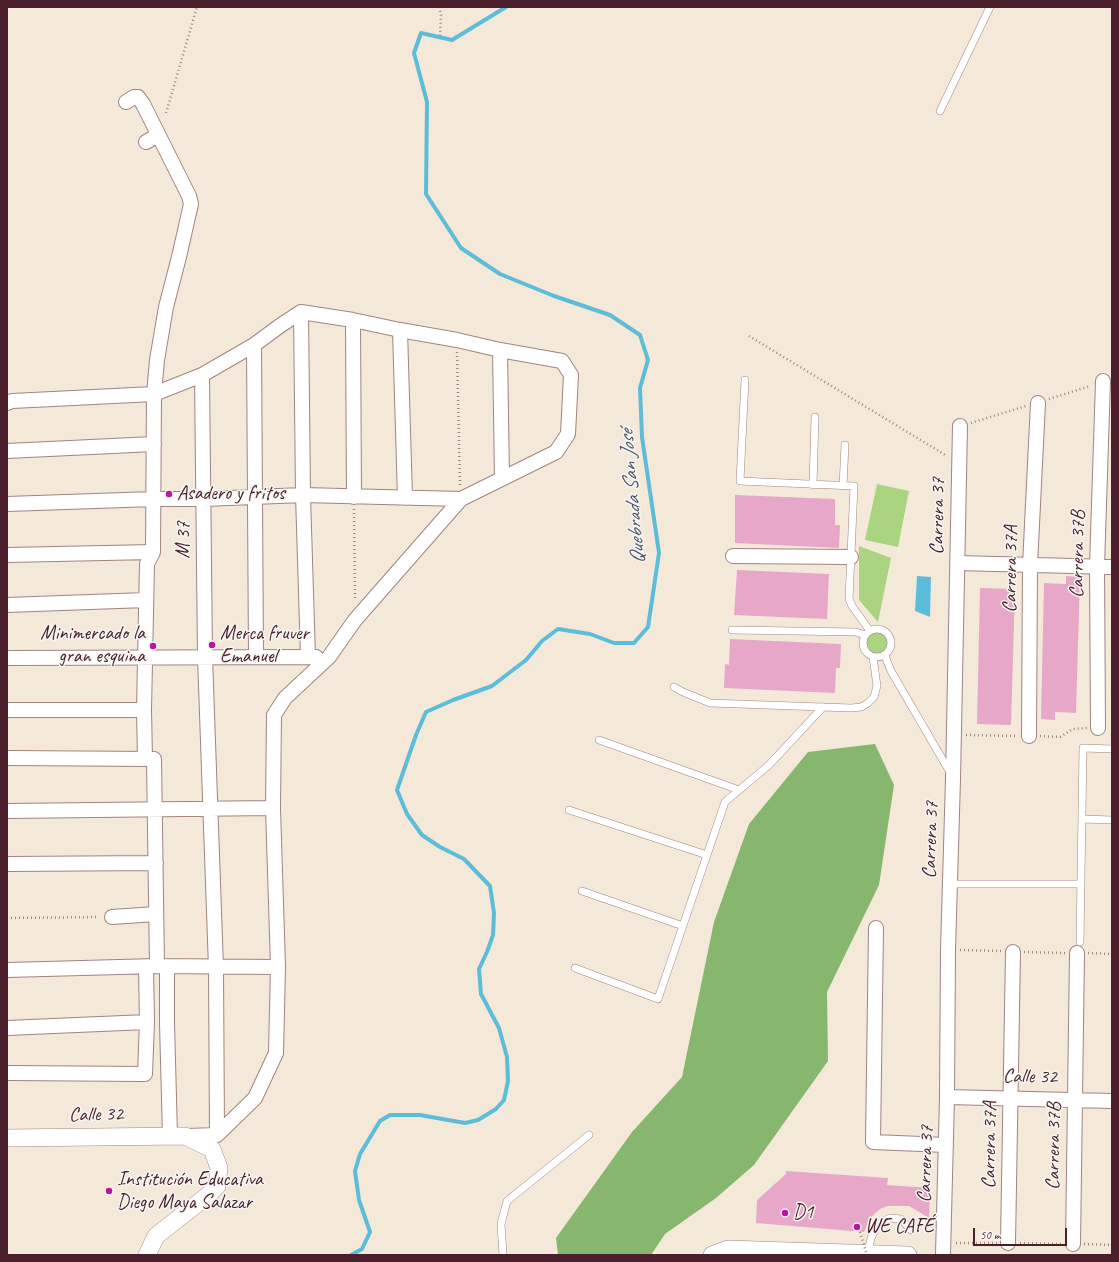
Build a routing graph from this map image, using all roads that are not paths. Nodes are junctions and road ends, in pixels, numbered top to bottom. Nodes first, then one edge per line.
1 (990, 7) edge
2 (126, 102) dead end
3 (940, 111) dead end
4 (158, 135) junction
5 (146, 142) dead end
6 (301, 312) junction
7 (353, 320) junction
8 (400, 330) junction
9 (254, 345) junction
10 (500, 350) junction
11 (202, 375) junction
12 (745, 380) dead end
13 (1103, 381) dead end
14 (154, 394) junction
15 (1038, 403) dead end
16 (7, 404) edge
17 (815, 418) dead end
18 (960, 426) dead end
19 (154, 444) junction
20 (845, 445) dead end
21 (7, 451) edge
22 (502, 479) junction
23 (813, 485) junction
24 (843, 486) junction
25 (303, 495) junction
26 (256, 497) junction
27 (354, 497) junction
28 (405, 498) junction
29 (154, 499) junction
30 (204, 499) junction
31 (461, 499) junction
32 (7, 504) edge
33 (153, 552) junction
34 (7, 555) edge
35 (734, 556) dead end
36 (851, 556) junction
37 (957, 563) junction
38 (1030, 565) junction
39 (1097, 566) junction
40 (1112, 567) edge
41 (146, 600) junction
42 (7, 605) edge
43 (732, 630) dead end
44 (867, 633) junction
45 (885, 656) junction
46 (205, 657) junction
47 (256, 657) junction
48 (308, 657) junction
49 (329, 657) junction
50 (873, 657) junction
51 (7, 658) edge
52 (145, 658) junction
53 (674, 687) dead end
54 (823, 707) junction
55 (7, 710) edge
56 (144, 710) junction
57 (1098, 728) dead end
58 (1029, 736) dead end
59 (599, 740) dead end
60 (1112, 749) edge
61 (7, 758) edge
62 (145, 759) junction
63 (953, 779) junction
64 (739, 790) junction
65 (273, 808) junction
66 (210, 809) junction
67 (155, 810) junction
68 (569, 810) dead end
69 (7, 811) edge
70 (1082, 819) junction
71 (1112, 820) edge
72 (707, 855) junction
73 (156, 863) junction
74 (7, 864) edge
75 (958, 884) dead end
76 (1081, 884) junction
77 (582, 891) dead end
78 (156, 914) junction
79 (112, 917) road end
80 (683, 926) junction
81 (876, 928) dead end
82 (1078, 947) joint
83 (1013, 952) road end
84 (157, 967) junction
85 (216, 968) junction
86 (278, 968) junction
87 (575, 968) dead end
88 (7, 970) edge
89 (147, 1022) junction
90 (7, 1028) edge
91 (7, 1073) edge
92 (947, 1098) junction
93 (1011, 1099) junction
94 (1075, 1100) junction
95 (1112, 1101) edge
96 (217, 1135) junction
97 (589, 1135) dead end
98 (178, 1136) junction
99 (7, 1138) edge
100 (946, 1145) junction
101 (911, 1230) dead end
102 (1008, 1243) road end
103 (1073, 1244) road end
104 (943, 1249) edge
105 (862, 1254) edge
106 (147, 1255) edge
107 (503, 1255) edge
108 (712, 1255) edge
109 (908, 1255) edge

1 - 3 lane
2 - 4 street
4 - 5 street
4 - 14 street
6 - 7 street
6 - 9 street
6 - 25 street
7 - 8 street
7 - 27 street
8 - 10 street
8 - 28 street
9 - 11 street
9 - 26 street
10 - 22 street
10 - 22 street
11 - 14 street
11 - 30 street, M 37
12 - 23 lane
13 - 39 street, Carrera 37B
14 - 16 street
14 - 19 street
15 - 38 street, Carrera 37A
17 - 23 lane
18 - 37 street, Carrera 37
19 - 21 street
19 - 29 street
20 - 24 lane
22 - 31 street
23 - 24 lane
24 - 36 lane
25 - 26 street
25 - 27 street
25 - 48 street
26 - 30 street
26 - 47 street
27 - 28 street
28 - 31 street
29 - 30 street
29 - 32 street
29 - 33 street
30 - 46 street, M 37
31 - 49 street
33 - 34 street
33 - 41 street
35 - 36 street
36 - 44 lane
37 - 38 street
37 - 63 street, Carrera 37
38 - 39 street
38 - 58 street, Carrera 37A
39 - 40 street
39 - 57 street, Carrera 37B
41 - 42 street
41 - 52 street
43 - 44 lane
44 - 45 lane
44 - 50 lane
45 - 50 lane
45 - 63 lane
46 - 47 street
46 - 52 street
46 - 66 street, M 37
47 - 48 street
48 - 49 street
49 - 65 street
50 - 54 lane
51 - 52 street
52 - 56 street
53 - 54 lane
54 - 64 lane
55 - 56 street
56 - 62 street
59 - 64 lane
60 - 70 lane
61 - 62 street
62 - 67 street
63 - 92 street, Carrera 37
64 - 72 lane
65 - 66 street
65 - 86 street
66 - 67 street
66 - 85 street, M 37
67 - 69 street
67 - 73 street
68 - 72 lane
70 - 71 lane
70 - 76 lane
72 - 80 lane
73 - 74 street
73 - 78 street
75 - 76 lane
76 - 82 lane
77 - 80 lane
78 - 79 street
78 - 84 street
80 - 87 lane
81 - 100 street
82 - 94 street, Carrera 37B
83 - 93 street, Carrera 37A
84 - 85 street
84 - 88 street
84 - 89 street
84 - 98 street
85 - 86 street
85 - 96 street, M 37
86 - 96 street
89 - 90 street
89 - 91 street
92 - 93 street, Calle 32
92 - 100 street, Carrera 37
93 - 94 street, Calle 32
93 - 102 street, Carrera 37A
94 - 95 street, Calle 32
94 - 103 street, Carrera 37B
96 - 98 street
97 - 107 lane
98 - 99 street, Calle 32
98 - 106 street
100 - 104 street, Carrera 37
101 - 105 lane
105 - 108 street
105 - 109 street

